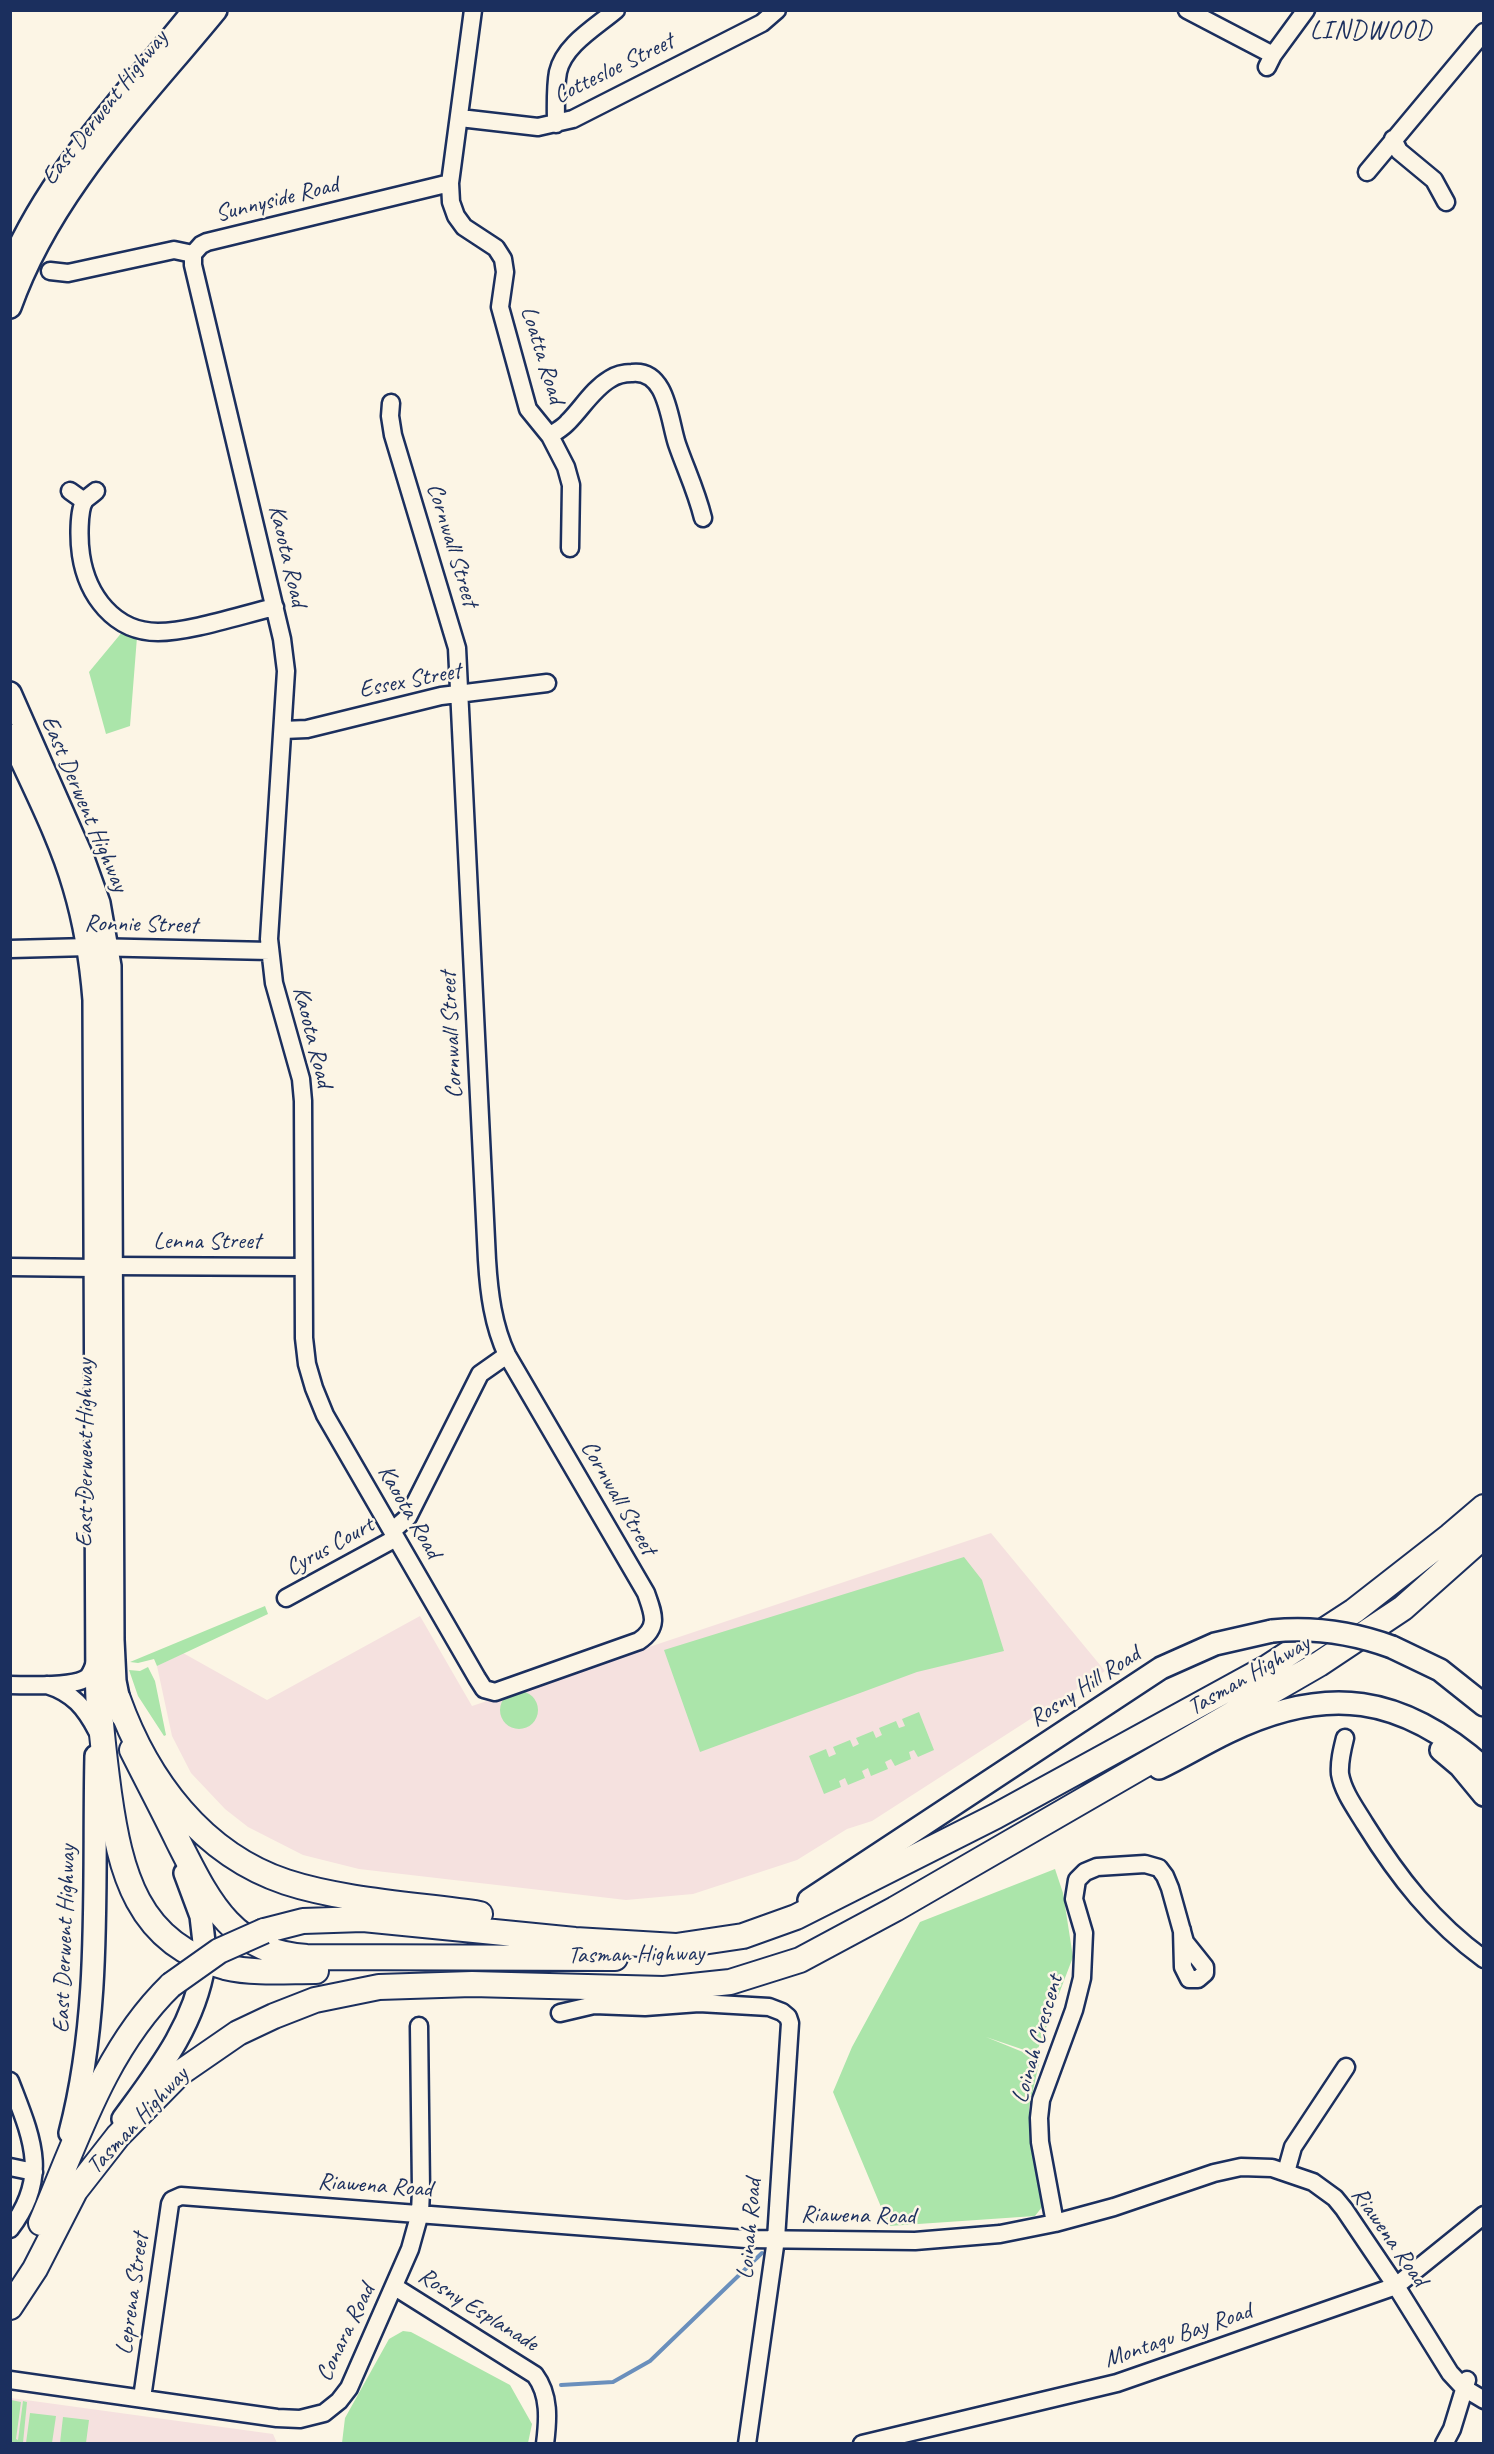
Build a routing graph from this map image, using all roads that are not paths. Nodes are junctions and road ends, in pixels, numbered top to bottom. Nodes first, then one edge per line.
1 (194, 10) edge
2 (216, 10) edge
3 (473, 10) edge
4 (616, 10) edge
5 (777, 10) edge
6 (1187, 10) edge
7 (1306, 10) edge
8 (1484, 32) edge
9 (460, 118) junction
10 (556, 124) junction
11 (1393, 139) junction
12 (1367, 172) dead end
13 (450, 183) junction
14 (1446, 202) dead end
15 (193, 254) junction
16 (10, 267) edge
17 (50, 271) dead end
18 (10, 307) edge
19 (391, 403) dead end
20 (550, 436) junction
21 (70, 490) dead end
22 (703, 518) dead end
23 (570, 548) dead end
24 (275, 607) junction
25 (547, 683) dead end
26 (10, 693) edge
27 (459, 694) junction
28 (283, 730) junction
29 (10, 735) edge
30 (98, 948) junction
31 (10, 949) edge
32 (270, 951) junction
33 (10, 1267) edge
34 (103, 1267) junction
35 (303, 1267) junction
36 (507, 1355) junction
37 (1484, 1507) edge
38 (394, 1534) junction
39 (1484, 1536) edge
40 (286, 1598) dead end
41 (650, 1632) joint
42 (97, 1654) junction
43 (98, 1683) junction
44 (10, 1685) edge
45 (46, 1685) junction
46 (118, 1700) junction
47 (1484, 1705) edge
48 (1277, 1713) junction
49 (97, 1731) junction
50 (1345, 1738) dead end
51 (132, 1750) junction
52 (1484, 1768) edge
53 (1484, 1794) edge
54 (1069, 1809) junction
55 (996, 1816) junction
56 (1182, 1930) dead end
57 (732, 1939) junction
58 (1484, 1959) edge
59 (575, 1987) junction
60 (560, 2013) dead end
61 (419, 2026) dead end
62 (1347, 2067) dead end
63 (10, 2081) edge
64 (10, 2167) edge
65 (34, 2172) junction
66 (1286, 2172) junction
67 (82, 2180) junction
68 (57, 2183) junction
69 (174, 2199) joint
70 (420, 2213) junction
71 (1484, 2215) edge
72 (1055, 2223) junction
73 (10, 2229) edge
74 (776, 2239) junction
75 (1396, 2286) junction
76 (395, 2287) junction
77 (10, 2301) edge
78 (10, 2307) edge
79 (10, 2380) edge
80 (1475, 2389) edge
81 (142, 2398) junction
82 (545, 2444) edge
83 (747, 2444) edge
84 (862, 2444) edge
85 (1444, 2444) edge

1 - 16 main road, East Derwent Highway
2 - 18 main road, East Derwent Highway
3 - 9 street, Loatta Road
4 - 10 street
5 - 10 street, Cottesloe Street
6 - 7 street
8 - 11 street
9 - 10 street, Cottesloe Street
9 - 13 street, Loatta Road
11 - 12 street
11 - 14 street
13 - 15 street, Sunnyside Road
13 - 20 street, Loatta Road
15 - 17 street
15 - 24 street, Kaoota Road
19 - 27 street, Cornwall Street
20 - 22 street
20 - 23 street, Loatta Road
21 - 24 street
24 - 28 street, Kaoota Road
25 - 27 street, Essex Street
26 - 30 main road, East Derwent Highway
27 - 28 street, Essex Street
27 - 36 street, Cornwall Street
28 - 32 street, Kaoota Road
29 - 30 main road, East Derwent Highway
30 - 31 street, Ronnie Street
30 - 32 street, Ronnie Street
30 - 34 main road, East Derwent Highway
32 - 35 street, Kaoota Road
33 - 34 street, Lenna Street
34 - 35 street, Lenna Street
34 - 42 main road, East Derwent Highway
34 - 46 main road, East Derwent Highway
35 - 38 street, Kaoota Road
36 - 38 street, Cyrus Court
36 - 41 street, Cornwall Street
37 - 55 highway, Tasman Highway
38 - 40 street, Cyrus Court
38 - 41 street, Kaoota Road
39 - 54 highway, Tasman Highway
42 - 43 main road, East Derwent Highway
42 - 45 street
43 - 49 main road, East Derwent Highway
43 - 59 highway
44 - 45 street
45 - 49 street
46 - 51 main road, East Derwent Highway
46 - 57 highway
47 - 57 main road, Rosny Hill Road, bridge
48 - 52 main road
48 - 53 main road
48 - 54 main road, Tasman Highway
49 - 68 main road, East Derwent Highway
50 - 58 street
51 - 55 highway, Tasman Highway
51 - 67 main road, East Derwent Highway
54 - 59 highway, Tasman Highway
55 - 57 highway, Tasman Highway
56 - 72 street, Loinah Crescent
57 - 68 highway, Tasman Highway, bridge
59 - 67 highway, Tasman Highway
59 - 78 highway, Tasman Highway
60 - 74 street, Loinah Road
61 - 70 street, Conara Road
62 - 66 street
63 - 65 street
64 - 65 street
65 - 73 street
66 - 72 street, Riawena Road
66 - 75 street, Riawena Road
67 - 78 highway, Tasman Highway
68 - 77 highway, Tasman Highway
69 - 70 street, Riawena Road
69 - 81 street, Leprena Street
70 - 74 street, Riawena Road
70 - 76 street, Conara Road
71 - 75 street, Montagu Bay Road
72 - 74 street, Riawena Road
74 - 83 street, Loinah Road
75 - 80 street, Riawena Road
75 - 84 street, Montagu Bay Road
76 - 81 street, Conara Road
76 - 82 street, Rosny Esplanade
79 - 81 street, Conara Road
80 - 85 street

